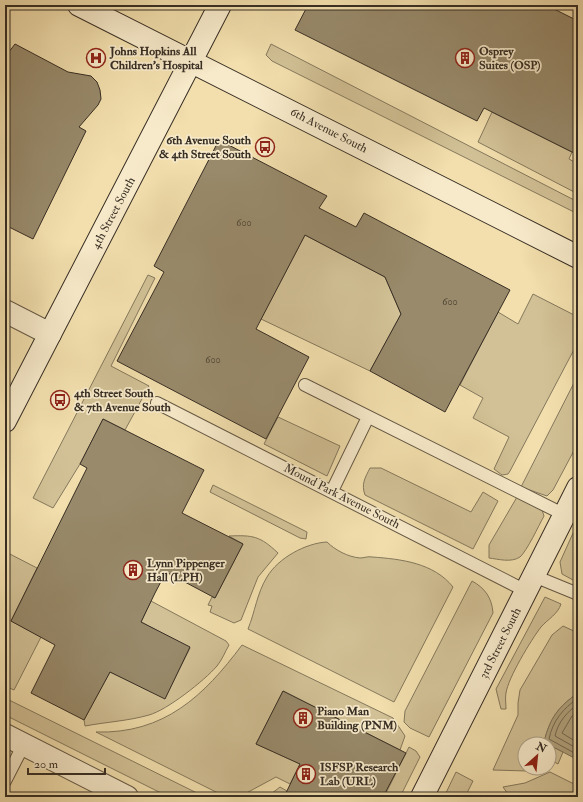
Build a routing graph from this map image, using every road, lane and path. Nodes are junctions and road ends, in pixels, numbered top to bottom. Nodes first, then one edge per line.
1 (79, 5) edge
2 (220, 5) edge
3 (191, 61) junction
4 (578, 256) edge
5 (5, 311) edge
6 (50, 334) junction
7 (305, 385) dead end
8 (157, 403) dead end
9 (368, 417) junction
10 (5, 421) edge
11 (578, 488) edge
12 (332, 490) junction
13 (565, 515) junction
14 (530, 583) junction
15 (578, 594) edge
16 (14, 740) edge
17 (5, 781) edge
18 (127, 797) edge
19 (422, 797) edge

1 - 3 street, 6th Avenue South
2 - 3 street, 4th Street South
3 - 4 street, 6th Avenue South
3 - 6 street, 4th Street South
5 - 6 street
6 - 10 street, 4th Street South
7 - 9 lane
8 - 12 lane, Mound Park Avenue South
9 - 12 lane
9 - 13 lane
11 - 13 street, 3rd Street South
12 - 14 lane, Mound Park Avenue South
13 - 14 street, 3rd Street South
14 - 15 lane, Mound Park Avenue South
14 - 19 street, 3rd Street South
16 - 17 lane
16 - 18 street

